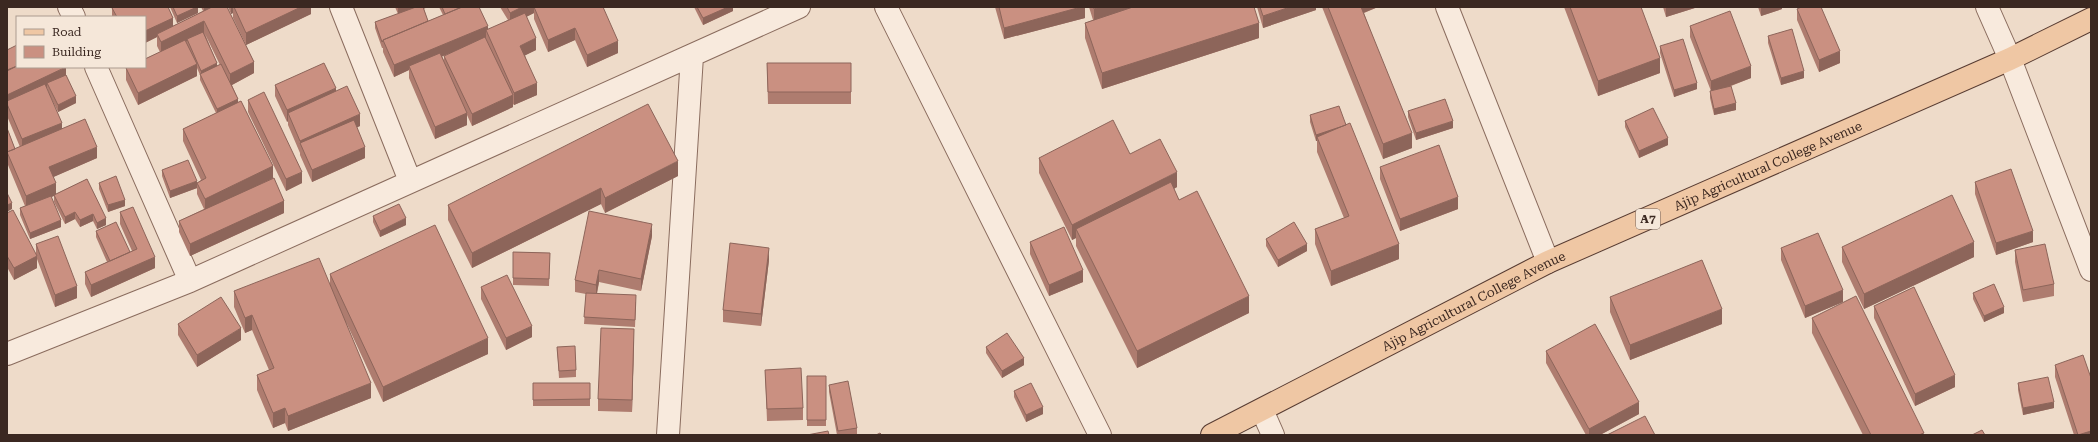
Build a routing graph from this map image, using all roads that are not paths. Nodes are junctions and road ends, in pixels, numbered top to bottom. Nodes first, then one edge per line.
1 (69, 7) edge
2 (341, 7) edge
3 (799, 7) edge
4 (886, 7) edge
5 (1447, 7) edge
6 (1987, 7) edge
7 (74, 16) edge
8 (2091, 19) edge
9 (692, 56) junction
10 (2010, 59) junction
11 (96, 68) edge
12 (410, 181) junction
13 (1548, 262) junction
14 (2091, 270) edge
15 (190, 280) junction
16 (7, 354) edge
17 (1262, 410) junction
18 (668, 435) edge
19 (1100, 435) edge
20 (1212, 435) edge
21 (1273, 435) edge

1 - 7 street
2 - 12 street
3 - 9 street
4 - 19 street
5 - 13 street
6 - 10 street
8 - 10 main road, Ajip Agricultural College Avenue / A7
9 - 12 street
9 - 18 street
10 - 13 main road, Ajip Agricultural College Avenue / A7
10 - 14 street
11 - 15 street
12 - 15 street
13 - 17 main road, Ajip Agricultural College Avenue / A7
15 - 16 street
17 - 20 main road, Ajip Agricultural College Avenue / A7
17 - 21 street

